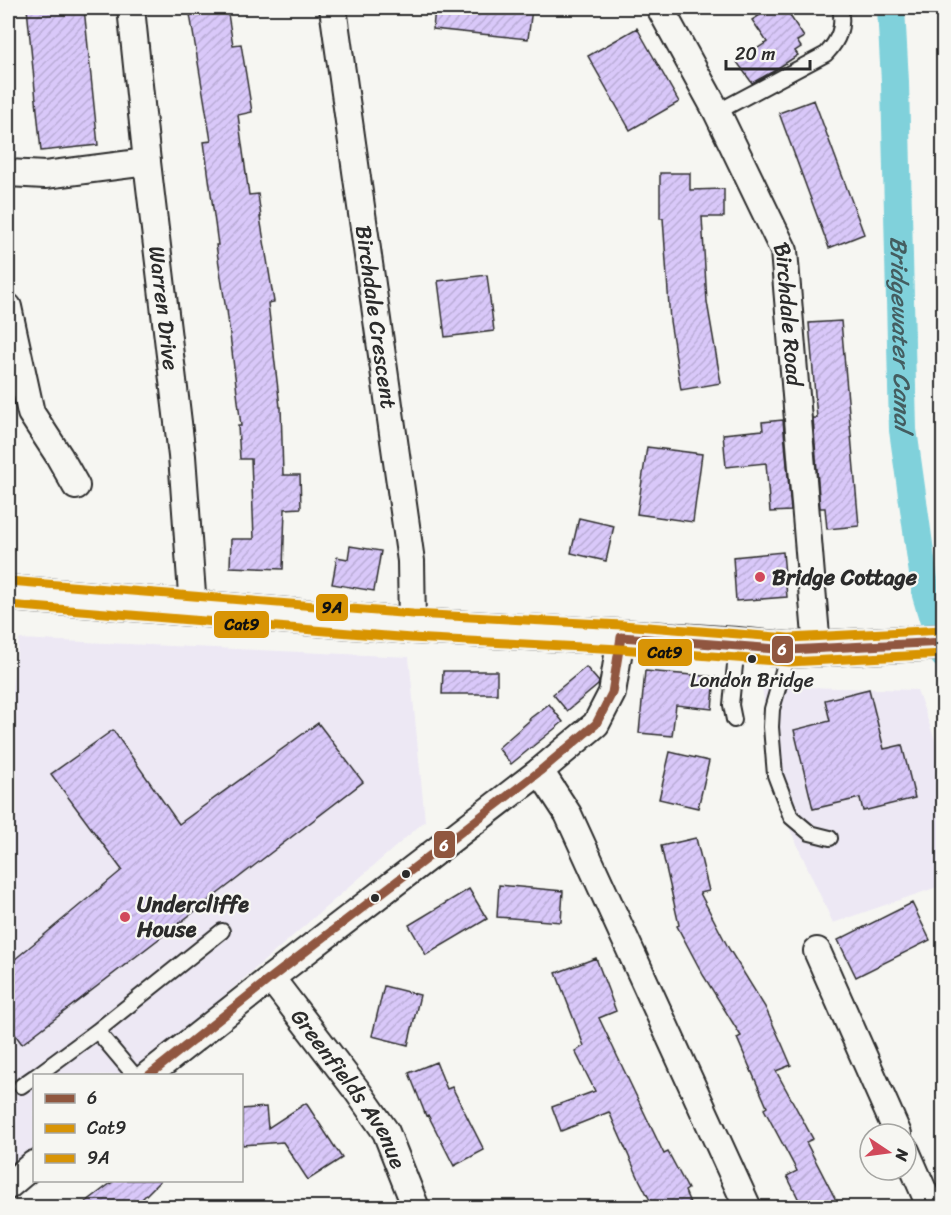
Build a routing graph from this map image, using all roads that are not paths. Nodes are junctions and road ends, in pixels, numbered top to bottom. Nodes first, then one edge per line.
1 (131, 8) edge
2 (333, 8) edge
3 (660, 8) edge
4 (840, 8) edge
5 (717, 112) junction
6 (147, 162) junction
7 (9, 179) edge
8 (8, 308) edge
9 (76, 486) dead end
10 (8, 594) edge
11 (193, 608) junction
12 (412, 626) junction
13 (621, 637) junction
14 (944, 642) edge
15 (737, 645) junction
16 (803, 649) junction
17 (734, 720) dead end
18 (540, 771) junction
19 (831, 838) dead end
20 (222, 931) dead end
21 (817, 951) dead end
22 (271, 978) junction
23 (97, 1031) junction
24 (38, 1074) edge
25 (133, 1074) edge
26 (150, 1074) edge
27 (33, 1077) edge
28 (21, 1086) dead end
29 (893, 1122) edge
30 (33, 1165) edge
31 (918, 1178) edge
32 (8, 1186) edge
33 (416, 1208) edge
34 (748, 1208) edge
35 (931, 1208) edge

1 - 6 street, Warren Drive
2 - 12 street, Birchdale Crescent
3 - 5 street, Birchdale Road
4 - 5 lane
5 - 16 street, Birchdale Road
6 - 7 street
6 - 11 street, Warren Drive
8 - 9 street
10 - 11 highway
11 - 12 highway
12 - 13 highway
13 - 15 highway
13 - 18 street
14 - 16 highway
15 - 16 highway
15 - 17 lane
16 - 19 lane
18 - 22 street
18 - 34 street
20 - 23 lane
21 - 29 street
22 - 26 street
22 - 33 street, Greenfields Avenue
23 - 24 lane
23 - 25 lane
27 - 28 lane
30 - 32 street
31 - 35 street

